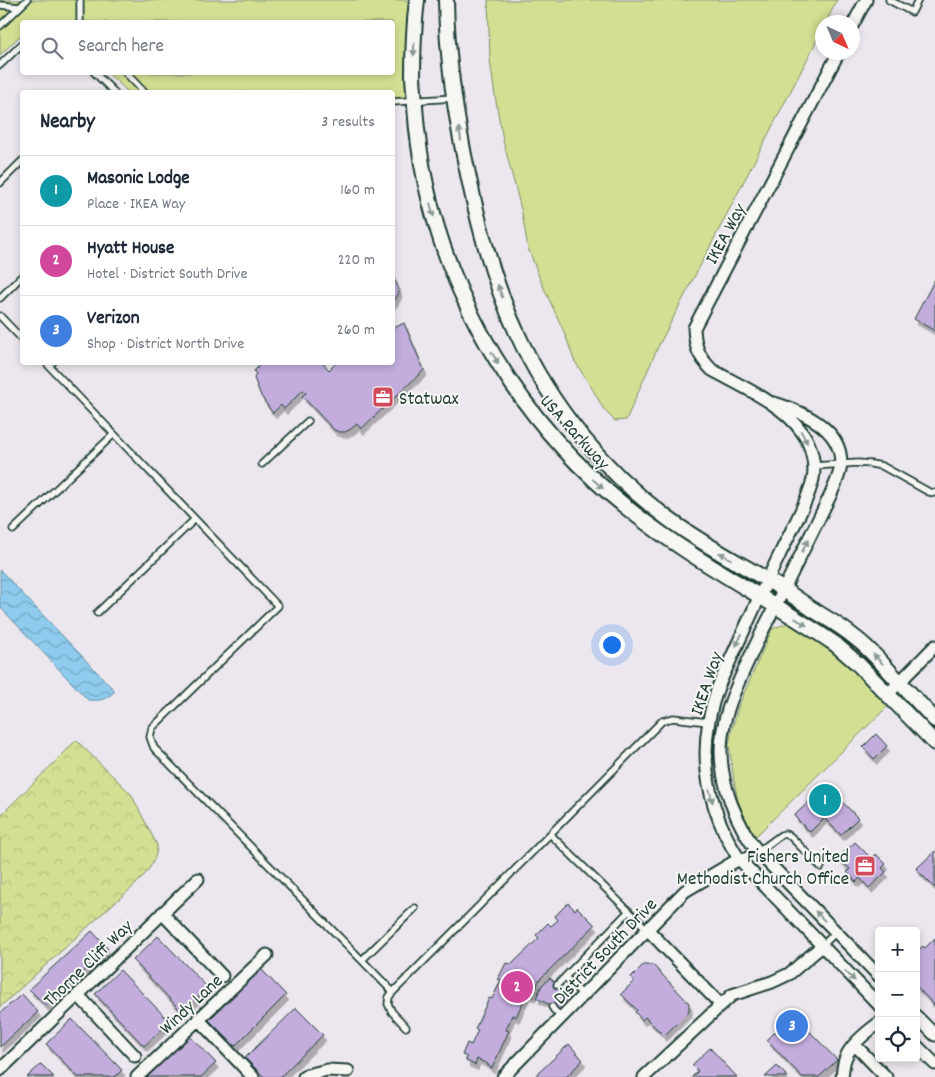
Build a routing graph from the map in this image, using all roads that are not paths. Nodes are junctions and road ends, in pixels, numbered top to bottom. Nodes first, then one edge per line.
1 (27, 0) edge
2 (80, 0) edge
3 (417, 0) edge
4 (446, 0) edge
5 (866, 0) edge
6 (889, 0) edge
7 (918, 0) edge
8 (0, 5) edge
9 (19, 8) junction
10 (858, 15) edge
11 (80, 20) edge
12 (0, 26) edge
13 (20, 46) edge
14 (835, 60) edge
15 (0, 65) edge
16 (97, 75) edge
17 (128, 75) edge
18 (112, 90) edge
19 (142, 90) edge
20 (454, 98) junction
21 (415, 101) junction
22 (395, 102) edge
23 (20, 163) edge
24 (0, 183) edge
25 (20, 278) edge
26 (0, 298) edge
27 (0, 316) edge
28 (20, 337) edge
29 (50, 365) edge
30 (770, 402) junction
31 (308, 421) dead end
32 (114, 434) junction
33 (262, 464) dead end
34 (840, 464) junction
35 (814, 466) junction
36 (935, 493) edge
37 (195, 519) junction
38 (13, 530) dead end
39 (767, 580) junction
40 (783, 590) junction
41 (760, 596) junction
42 (775, 606) junction
43 (97, 613) dead end
44 (935, 646) edge
45 (900, 682) junction
46 (888, 694) junction
47 (935, 720) edge
48 (708, 722) junction
49 (935, 743) edge
50 (550, 834) junction
51 (757, 851) junction
52 (739, 859) junction
53 (821, 867) dead end
54 (198, 879) dead end
55 (415, 908) dead end
56 (629, 911) junction
57 (162, 914) junction
58 (648, 930) junction
59 (836, 932) junction
60 (822, 946) junction
61 (267, 955) dead end
62 (362, 960) junction
63 (875, 972) edge
64 (222, 976) dead end
65 (565, 977) junction
66 (557, 985) dead end
67 (393, 992) junction
68 (78, 995) junction
69 (584, 996) junction
70 (875, 1001) edge
71 (721, 1005) junction
72 (552, 1006) dead end
73 (917, 1017) edge
74 (562, 1018) junction
75 (198, 1019) junction
76 (875, 1026) edge
77 (406, 1027) dead end
78 (935, 1035) edge
79 (855, 1045) junction
80 (920, 1048) edge
81 (135, 1056) dead end
82 (935, 1064) edge
83 (0, 1070) edge
84 (348, 1071) dead end
85 (137, 1077) edge
86 (253, 1077) edge
87 (304, 1077) edge
88 (503, 1077) edge
89 (644, 1077) edge
90 (842, 1077) edge
91 (886, 1077) edge

1 - 9 lane
2 - 11 lane
3 -> 21 street, USA Parkway
4 - 20 street, USA Parkway
5 - 10 street
6 - 7 lane
8 - 9 lane
9 - 12 lane
13 - 15 lane
14 - 30 street, IKEA Way
16 - 18 lane
17 - 19 lane
20 - 21 lane
39 -> 20 street, USA Parkway
21 - 22 lane
21 -> 41 street, USA Parkway
23 - 24 lane
25 - 26 lane
27 - 28 lane
29 - 32 lane
30 - 34 street, IKEA Way
30 -> 35 street, IKEA Way
31 - 33 lane
32 - 37 lane
32 - 38 lane
34 - 35 lane
34 - 36 lane
40 -> 34 street, IKEA Way
35 - 39 street, IKEA Way
37 - 43 lane
37 - 62 lane
39 - 40 street, USA Parkway
39 - 41 street, IKEA Way
40 - 42 street, IKEA Way
45 -> 40 street, USA Parkway
41 - 42 street, USA Parkway
41 -> 48 street, IKEA Way
42 -> 46 street, USA Parkway
42 - 51 street, IKEA Way
44 - 45 street
45 - 46 street
45 - 47 street, USA Parkway
46 - 49 street, USA Parkway
48 - 50 lane
48 -> 52 street, IKEA Way
50 - 56 lane
50 - 67 lane
51 - 52 lane
51 - 53 lane
59 -> 51 street, IKEA Way
52 - 58 street, District South Drive
52 - 60 street, IKEA Way
54 - 57 street, Thorne Cliff Way
55 - 62 lane
56 - 58 lane
56 - 65 lane
57 - 64 street
57 - 68 street, Thorne Cliff Way
58 - 69 street, District South Drive
58 - 71 street
59 - 60 lane
59 - 63 street, IKEA Way
60 -> 70 street, IKEA Way
60 - 71 street
61 - 75 street, Windy Lane
62 - 67 lane
65 - 66 lane
65 - 69 lane
67 - 77 lane
68 - 81 street
68 - 83 street, Thorne Cliff Way
69 - 74 street, District South Drive
71 - 89 street
72 - 74 lane
73 - 78 street
74 - 88 street, District South Drive
75 - 85 street, Windy Lane
75 - 86 street
76 - 79 street
79 - 90 street
79 - 91 street
80 - 82 street
84 - 87 street

